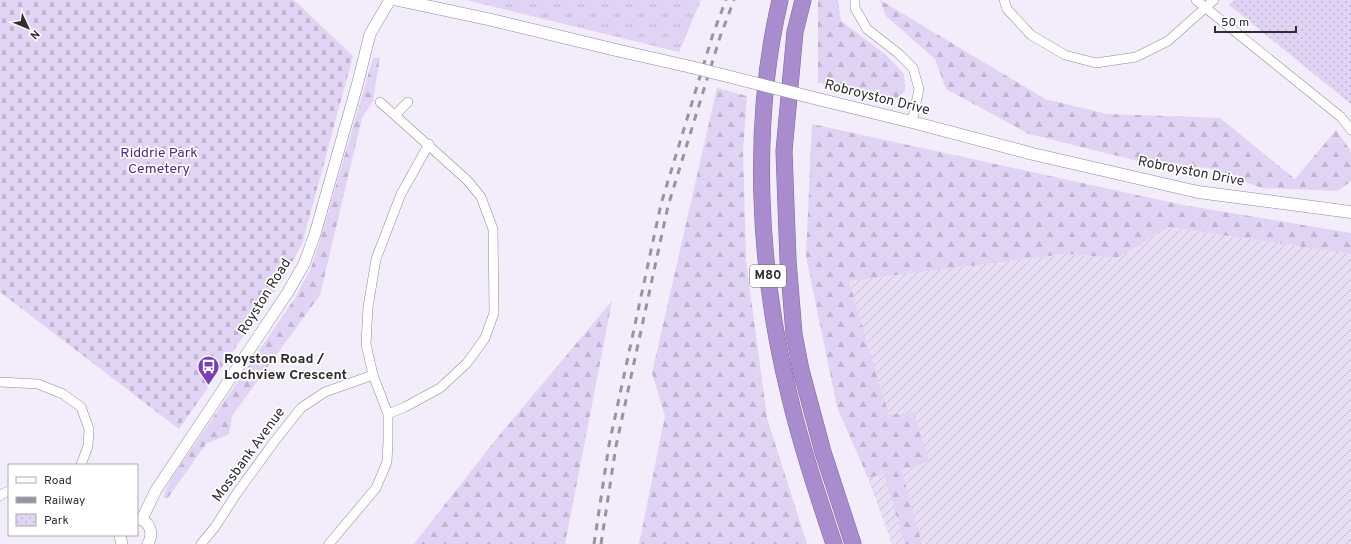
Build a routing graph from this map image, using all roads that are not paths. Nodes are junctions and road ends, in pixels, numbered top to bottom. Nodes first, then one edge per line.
1 (390, 0) edge
2 (398, 0) edge
3 (780, 0) edge
4 (802, 0) edge
5 (856, 0) edge
6 (1004, 0) edge
7 (1196, 0) edge
8 (1214, 0) edge
9 (1206, 8) junction
10 (380, 102) dead end
11 (408, 102) dead end
12 (395, 115) junction
13 (912, 122) junction
14 (1351, 130) edge
15 (429, 144) junction
16 (1351, 212) edge
17 (373, 375) junction
18 (0, 382) edge
19 (388, 414) junction
20 (81, 464) edge
21 (139, 519) edge
22 (148, 544) edge
23 (201, 544) edge
24 (329, 544) edge
25 (834, 544) edge
26 (853, 544) edge

1 - 21 street, Royston Road
2 - 13 main road, Robroyston Drive, bridge
3 - 25 highway, M80
4 - 26 highway, M80
5 - 13 street
6 - 9 street
7 - 9 street
8 - 9 street
9 - 14 street
10 - 12 street
11 - 12 street
12 - 15 street
13 - 16 main road, Robroyston Drive
15 - 17 street
15 - 19 street
17 - 19 street
17 - 23 street, Mossbank Avenue
18 - 20 street
19 - 24 street
21 - 22 street

